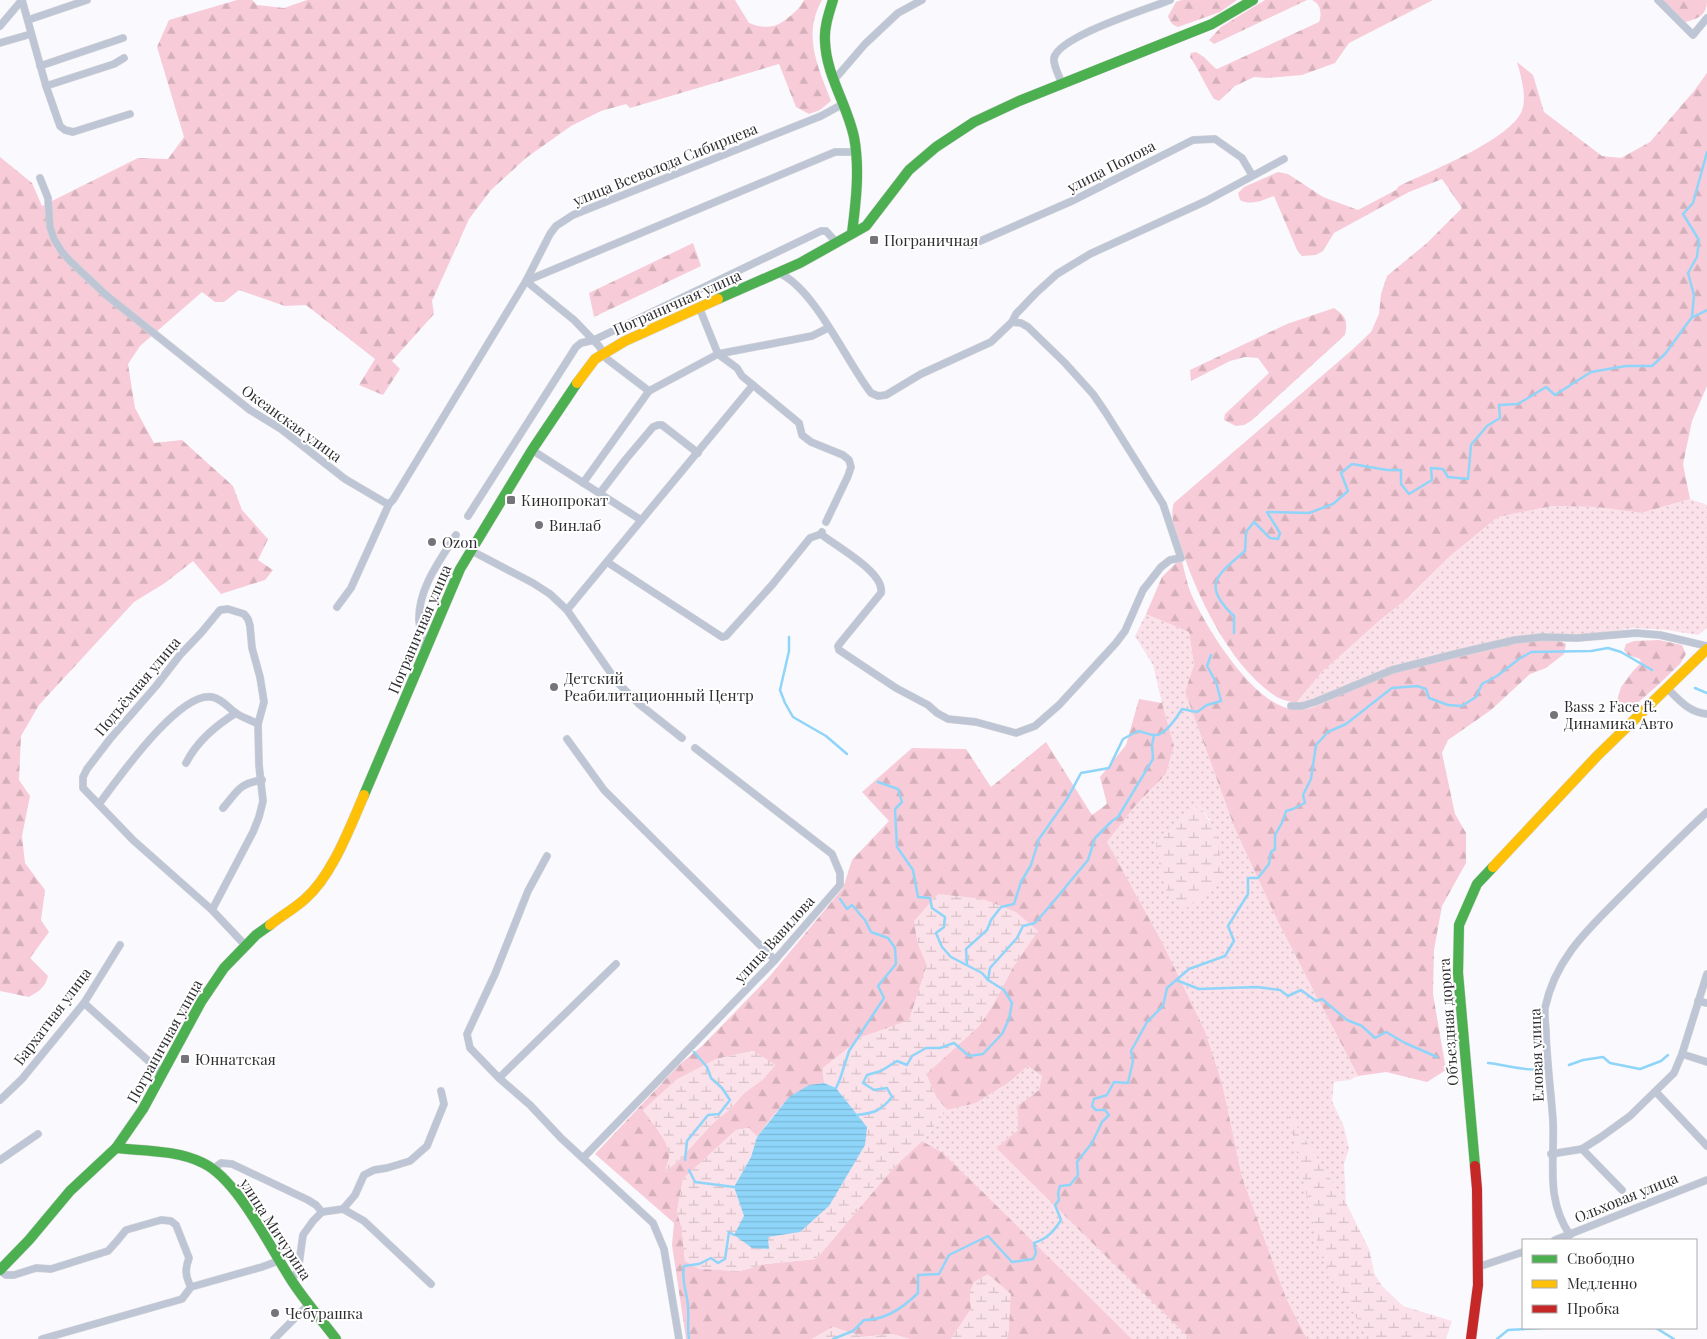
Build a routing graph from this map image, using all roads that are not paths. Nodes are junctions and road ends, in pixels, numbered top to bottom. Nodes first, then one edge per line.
1 (22, 0) edge
2 (87, 0) edge
3 (833, 0) edge
4 (922, 0) edge
5 (1170, 0) edge
6 (1253, 0) edge
7 (1658, 0) edge
8 (1707, 18) edge
9 (28, 20) junction
10 (0, 26) edge
11 (31, 34) junction
12 (123, 38) dead end
13 (0, 43) edge
14 (124, 58) dead end
15 (40, 66) junction
16 (834, 80) junction
17 (1062, 84) junction
18 (46, 86) junction
19 (843, 104) junction
20 (130, 114) dead end
21 (855, 152) junction
22 (1284, 159) dead end
23 (1252, 175) junction
24 (40, 178) dead end
25 (852, 234) junction
26 (837, 243) junction
27 (971, 245) dead end
28 (779, 273) junction
29 (526, 282) junction
30 (699, 307) junction
31 (1012, 322) junction
32 (828, 328) junction
33 (594, 340) junction
34 (603, 353) junction
35 (718, 354) junction
36 (753, 385) junction
37 (649, 391) junction
38 (532, 450) junction
39 (698, 453) junction
40 (583, 483) junction
41 (600, 493) junction
42 (392, 502) junction
43 (468, 516) dead end
44 (641, 520) junction
45 (826, 522) dead end
46 (456, 535) dead end
47 (470, 550) junction
48 (607, 562) junction
49 (337, 607) dead end
50 (567, 610) junction
51 (1707, 647) edge
52 (425, 651) junction
53 (1668, 689) junction
54 (1291, 706) dead end
55 (236, 713) junction
56 (1707, 714) edge
57 (258, 724) junction
58 (682, 738) dead end
59 (567, 739) dead end
60 (695, 748) dead end
61 (186, 763) dead end
62 (262, 780) junction
63 (99, 804) junction
64 (222, 808) dead end
65 (1707, 812) edge
66 (546, 856) dead end
67 (212, 910) junction
68 (120, 944) dead end
69 (245, 945) junction
70 (775, 960) junction
71 (616, 964) dead end
72 (1707, 974) edge
73 (1698, 1001) junction
74 (84, 1003) junction
75 (1707, 1004) edge
76 (1682, 1054) junction
77 (1707, 1062) edge
78 (163, 1074) junction
79 (499, 1078) junction
80 (441, 1091) dead end
81 (1656, 1092) junction
82 (0, 1100) edge
83 (38, 1134) dead end
84 (1707, 1146) edge
85 (116, 1148) junction
86 (1582, 1149) junction
87 (1552, 1154) junction
88 (584, 1158) junction
89 (0, 1160) edge
90 (213, 1169) junction
91 (1707, 1180) edge
92 (1622, 1190) dead end
93 (343, 1209) junction
94 (322, 1212) junction
95 (1570, 1235) junction
96 (1558, 1239) edge
97 (1522, 1252) edge
98 (278, 1260) junction
99 (1478, 1267) junction
100 (0, 1271) edge
101 (291, 1280) junction
102 (431, 1284) dead end
103 (191, 1287) junction
104 (309, 1304) junction
105 (333, 1338) edge
106 (42, 1339) edge
107 (274, 1339) edge
108 (679, 1339) edge
109 (1471, 1339) edge

1 - 9 street
1 - 10 street
2 - 9 street
3 - 16 main road
4 - 16 street
5 - 17 street
6 - 17 main road, Пограничная улица
7 - 8 street
9 - 11 street
11 - 13 street
11 - 15 street
12 - 15 street
14 - 18 street
15 - 18 street
16 - 19 main road
17 - 25 main road, Пограничная улица
18 - 20 street
19 - 21 main road
19 - 29 street, улица Всеволода Сибирцева
21 - 25 main road
21 - 29 street
22 - 23 street
23 - 27 street, улица Попова
23 - 31 street
24 - 42 street, Океанская улица
25 - 26 main road, Пограничная улица
26 - 28 main road, Пограничная улица
26 - 33 street
28 - 30 main road, Пограничная улица
28 - 32 street
29 - 33 street
29 - 42 street, улица Всеволода Сибирцева
30 - 34 main road, Пограничная улица
30 - 35 street
31 - 32 street
31 - 48 street
32 - 35 street
33 - 34 street
33 - 43 street
34 - 37 street
34 - 38 main road, Пограничная улица
35 - 36 street
35 - 37 street
36 - 39 street
36 - 45 street
37 - 40 street
38 - 40 street
38 - 47 main road, Пограничная улица
39 - 41 street
39 - 44 street
40 - 41 street
41 - 44 street
42 - 49 street, улица Всеволода Сибирцева
44 - 48 street
46 - 52 street
47 - 50 street
47 - 52 main road, Пограничная улица
48 - 50 street
50 - 58 street
51 - 53 main road, Объездная дорога
51 - 54 street
52 - 69 main road, Пограничная улица
53 - 56 street
53 - 99 main road, Объездная дорога
55 - 57 street
55 - 61 street
55 - 63 street
57 - 62 street
57 - 63 street, Подъёмная улица
59 - 70 street
60 - 70 street, улица Вавилова
62 - 64 street
62 - 67 street
63 - 67 street, Подъёмная улица
65 - 87 street, Еловая улица
66 - 79 street
67 - 69 street, Подъёмная улица
68 - 74 street, Бархатная улица
69 - 78 main road, Пограничная улица
70 - 88 street, улица Вавилова
71 - 79 street
72 - 73 street
73 - 75 street
73 - 76 street
74 - 78 street
74 - 82 street, Бархатная улица
76 - 77 street
76 - 81 street
78 - 85 main road, Пограничная улица
79 - 88 street
80 - 93 street
81 - 84 street
81 - 86 street
83 - 89 street
85 - 90 main road, улица Мичурина
85 - 100 main road, Пограничная улица
86 - 87 street
86 - 92 street
87 - 95 street, Еловая улица
88 - 108 street
90 - 94 street
90 - 98 main road, улица Мичурина
91 - 95 street, Ольховая улица
93 - 94 street
93 - 102 street
94 - 101 street
95 - 96 street, Ольховая улица
97 - 99 street
98 - 101 main road, улица Мичурина
98 - 103 street
99 - 109 main road, Объездная дорога
100 - 103 street
101 - 104 main road, улица Мичурина
103 - 106 street
104 - 105 main road, улица Мичурина
104 - 107 street

